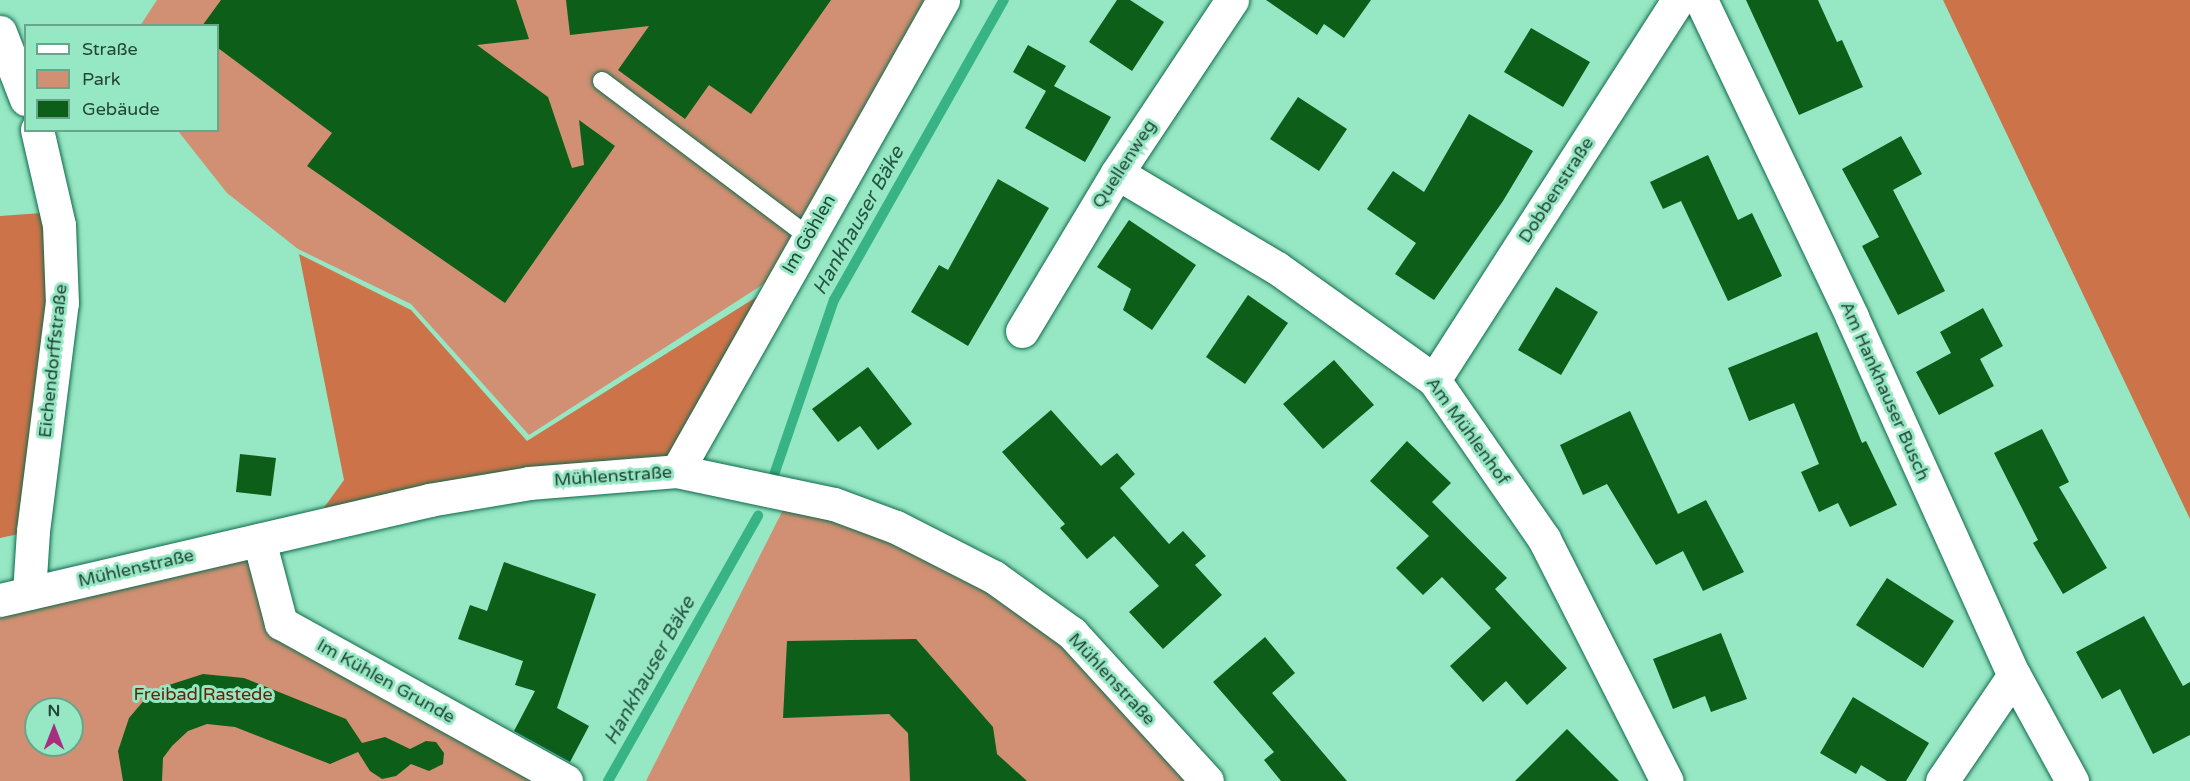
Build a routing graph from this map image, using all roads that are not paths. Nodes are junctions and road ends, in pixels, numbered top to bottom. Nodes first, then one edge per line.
1 (943, 0) edge
2 (1232, 0) edge
3 (1678, 0) edge
4 (1701, 0) edge
5 (0, 32) edge
6 (602, 81) dead end
7 (24, 94) edge
8 (37, 132) edge
9 (1117, 174) junction
10 (808, 236) junction
11 (1022, 331) dead end
12 (1434, 380) junction
13 (677, 471) junction
14 (259, 540) junction
15 (15, 597) edge
16 (2014, 675) junction
17 (566, 781) edge
18 (1207, 781) edge
19 (1667, 781) edge
20 (1942, 781) edge
21 (2072, 781) edge

1 - 10 street, Im Göhlen
2 - 9 street, Quellenweg
3 - 12 street, Dobbenstraße
4 - 16 street, Am Hankhauser Busch
5 - 7 street
6 - 10 lane
8 - 15 street, Eichendorffstraße
9 - 11 street, Quellenweg
9 - 12 street, Am Mühlenhof
10 - 13 street, Im Göhlen
12 - 19 street, Am Mühlenhof
13 - 14 street, Mühlenstraße
13 - 18 street, Mühlenstraße
14 - 15 street, Mühlenstraße
14 - 17 street, Im Kühlen Grunde
16 - 20 street
16 - 21 street, Am Hankhauser Busch

